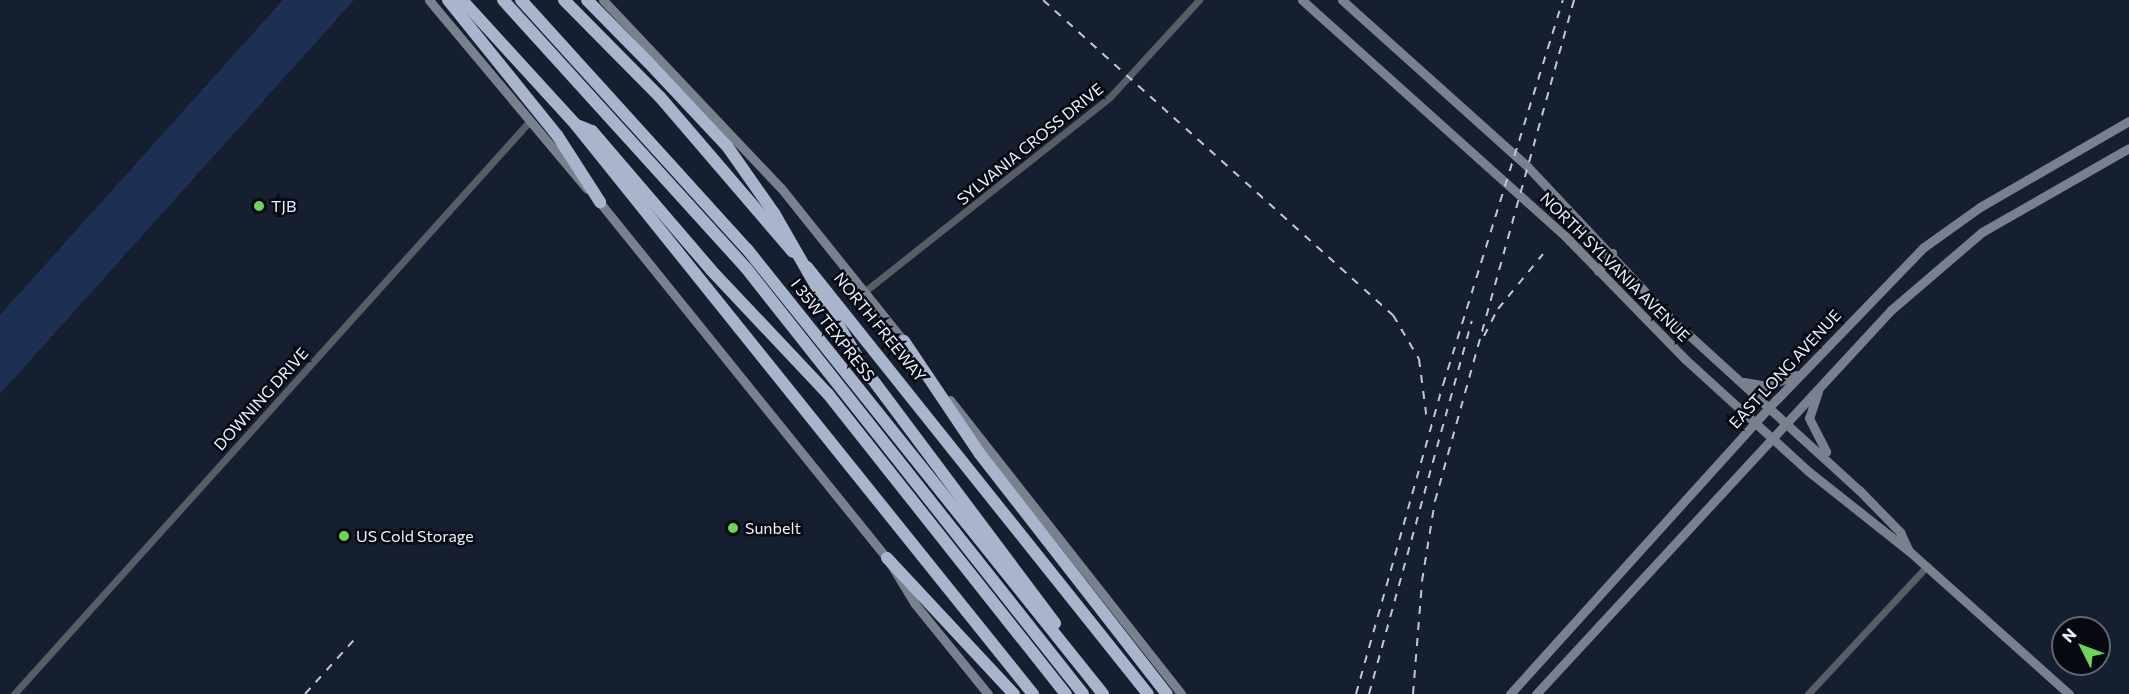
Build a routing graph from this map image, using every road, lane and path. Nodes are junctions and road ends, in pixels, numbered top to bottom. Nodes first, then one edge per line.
1 (429, 0) edge
2 (448, 0) edge
3 (462, 0) edge
4 (503, 0) edge
5 (521, 0) edge
6 (564, 0) edge
7 (587, 0) edge
8 (603, 0) edge
9 (1199, 0) edge
10 (1302, 0) edge
11 (1342, 0) edge
12 (2129, 121) edge
13 (528, 123) junction
14 (576, 125) junction
15 (2129, 148) edge
16 (600, 202) junction
17 (1989, 202) junction
18 (1999, 221) junction
19 (1612, 253) junction
20 (1599, 271) junction
21 (864, 292) junction
22 (903, 341) junction
23 (1801, 372) junction
24 (1827, 376) junction
25 (1738, 379) junction
26 (1769, 407) junction
27 (1785, 421) junction
28 (1756, 422) junction
29 (1770, 437) junction
30 (1856, 486) junction
31 (1847, 503) junction
32 (1909, 551) junction
33 (887, 558) junction
34 (1927, 567) junction
35 (1595, 600) junction
36 (1610, 614) junction
37 (2062, 692) edge
38 (14, 694) edge
39 (988, 694) edge
40 (1014, 694) edge
41 (1033, 694) edge
42 (1066, 694) edge
43 (1083, 694) edge
44 (1105, 694) edge
45 (1148, 694) edge
46 (1167, 694) edge
47 (1181, 694) edge
48 (1510, 694) edge
49 (1536, 694) edge
50 (1808, 694) edge

1 - 13 main road
2 - 16 highway
3 - 14 highway
4 - 43 highway, I 35W TEXPRESS
5 - 44 highway, I 35W TEXPRESS
6 - 45 highway, NORTH FREEWAY
7 - 44 highway, bridge
8 - 21 main road, NORTH FREEWAY
9 - 21 street, SYLVANIA CROSS DRIVE
10 - 20 main road, NORTH SYLVANIA AVENUE
11 - 19 main road, NORTH SYLVANIA AVENUE
12 - 17 main road, EAST LONG AVENUE
13 - 16 main road
13 - 38 street, DOWNING DRIVE
14 - 41 highway
14 - 42 highway
15 - 18 main road
16 - 33 main road
17 - 18 main road
17 - 23 main road, EAST LONG AVENUE
18 - 24 main road
19 - 20 main road
19 - 25 main road, NORTH SYLVANIA AVENUE
20 - 28 main road, NORTH SYLVANIA AVENUE
21 - 22 main road, NORTH FREEWAY
22 - 46 highway
22 - 47 main road, NORTH FREEWAY
23 - 25 main road
23 - 26 main road, EAST LONG AVENUE
24 - 27 main road
24 - 30 main road
25 - 26 main road, NORTH SYLVANIA AVENUE
26 - 27 main road, NORTH SYLVANIA AVENUE
26 - 28 main road, EAST LONG AVENUE
27 - 29 main road
27 - 30 main road, NORTH SYLVANIA AVENUE
28 - 29 main road, NORTH SYLVANIA AVENUE
28 - 35 main road, EAST LONG AVENUE
29 - 31 main road, NORTH SYLVANIA AVENUE
29 - 36 main road
30 - 31 main road
30 - 32 main road, NORTH SYLVANIA AVENUE
31 - 32 main road, NORTH SYLVANIA AVENUE
32 - 34 main road, NORTH SYLVANIA AVENUE
33 - 39 main road
33 - 40 highway
34 - 37 main road, NORTH SYLVANIA AVENUE
34 - 50 street
35 - 36 main road
35 - 48 main road, EAST LONG AVENUE
36 - 49 main road

